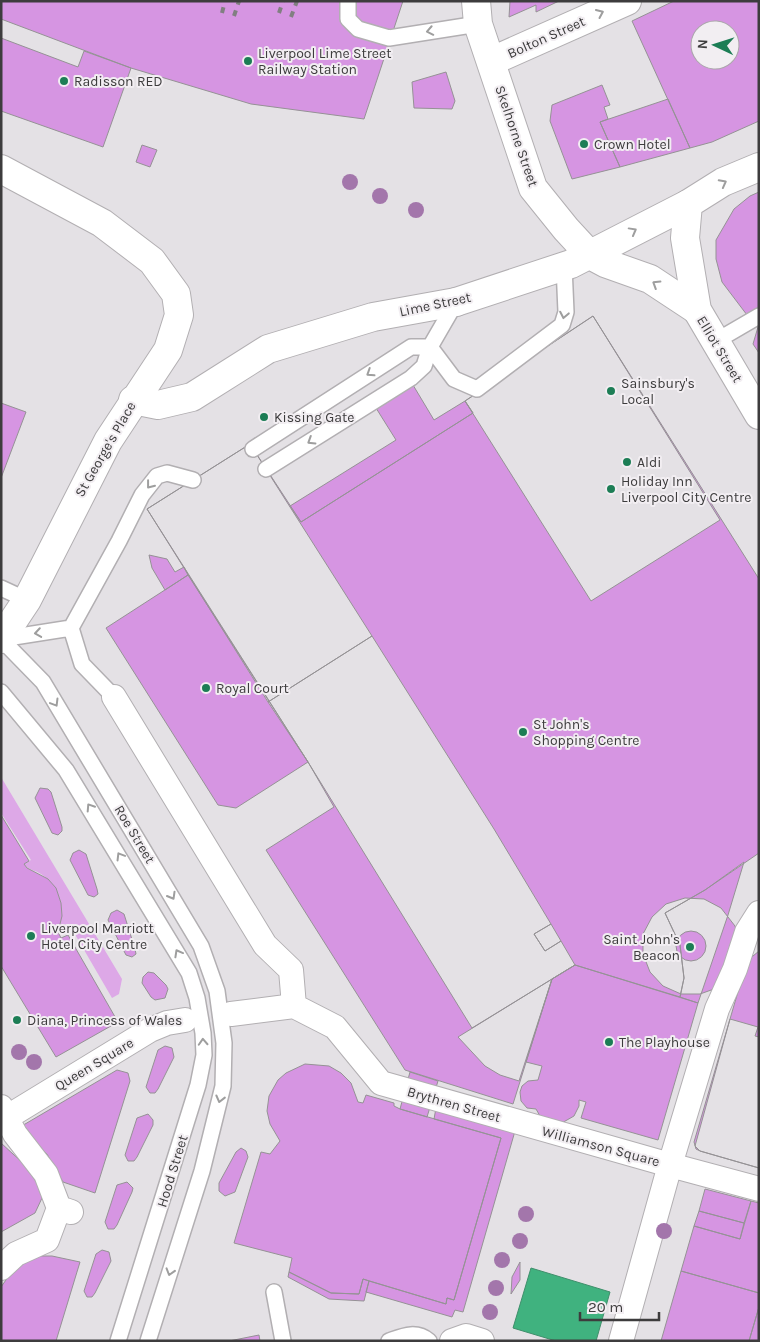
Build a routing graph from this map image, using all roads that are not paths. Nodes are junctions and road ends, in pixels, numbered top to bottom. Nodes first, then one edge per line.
1 (348, 1) edge
2 (627, 1) edge
3 (477, 12) edge
4 (492, 61) junction
5 (759, 166) edge
6 (1, 169) edge
7 (688, 204) junction
8 (590, 255) junction
9 (564, 266) junction
10 (456, 302) junction
11 (697, 310) junction
12 (759, 316) edge
13 (716, 341) junction
14 (430, 347) junction
15 (133, 400) junction
16 (759, 414) edge
17 (254, 449) dead end
18 (266, 469) dead end
19 (193, 480) dead end
20 (1, 588) edge
21 (27, 600) junction
22 (71, 628) junction
23 (1, 639) edge
24 (1, 692) edge
25 (114, 697) joint
26 (759, 913) edge
27 (197, 998) joint
28 (294, 1006) junction
29 (231, 1014) dead end
30 (185, 1020) dead end
31 (225, 1051) joint
32 (3, 1115) edge
33 (528, 1126) joint
34 (670, 1165) junction
35 (759, 1189) edge
36 (1, 1268) edge
37 (274, 1292) dead end
38 (118, 1341) edge
39 (148, 1341) edge
40 (283, 1341) edge
41 (388, 1341) edge
42 (429, 1341) edge
43 (452, 1341) edge
44 (482, 1341) edge
45 (621, 1341) edge

3 -> 1 lane
4 -> 2 street, Bolton Street
3 - 4 street, Skelhorne Street
4 - 8 street, Skelhorne Street
7 -> 5 street, Lime Street
6 - 15 street, St George's Place
8 -> 7 street, Lime Street
7 - 11 street, Elliot Street
8 - 9 street, Lime Street
11 -> 8 street, Elliot Street
9 - 10 street, Lime Street
9 -> 14 lane
10 - 14 lane
10 - 15 street, Lime Street
11 - 13 street, Elliot Street
12 - 13 lane
13 - 16 street, Elliot Street
14 -> 17 lane
14 -> 18 lane
15 - 21 street, St George's Place
19 -> 22 lane
20 - 21 lane
21 - 23 street, St George's Place
22 -> 23 lane
22 - 25 lane
23 -> 31 lane, Roe Street
27 -> 24 lane, Roe Street
25 - 28 street
26 - 34 street
38 -> 27 lane, Hood Street
28 - 29 street
28 - 33 street, Brythren Street
30 - 32 street, Queen Square
31 -> 39 lane, Hood Street
32 - 36 street, Queen Square
33 - 34 street, Williamson Square
34 - 35 street
34 - 45 street, Williamson Square
37 - 40 lane
41 - 42 lane
43 - 44 street

